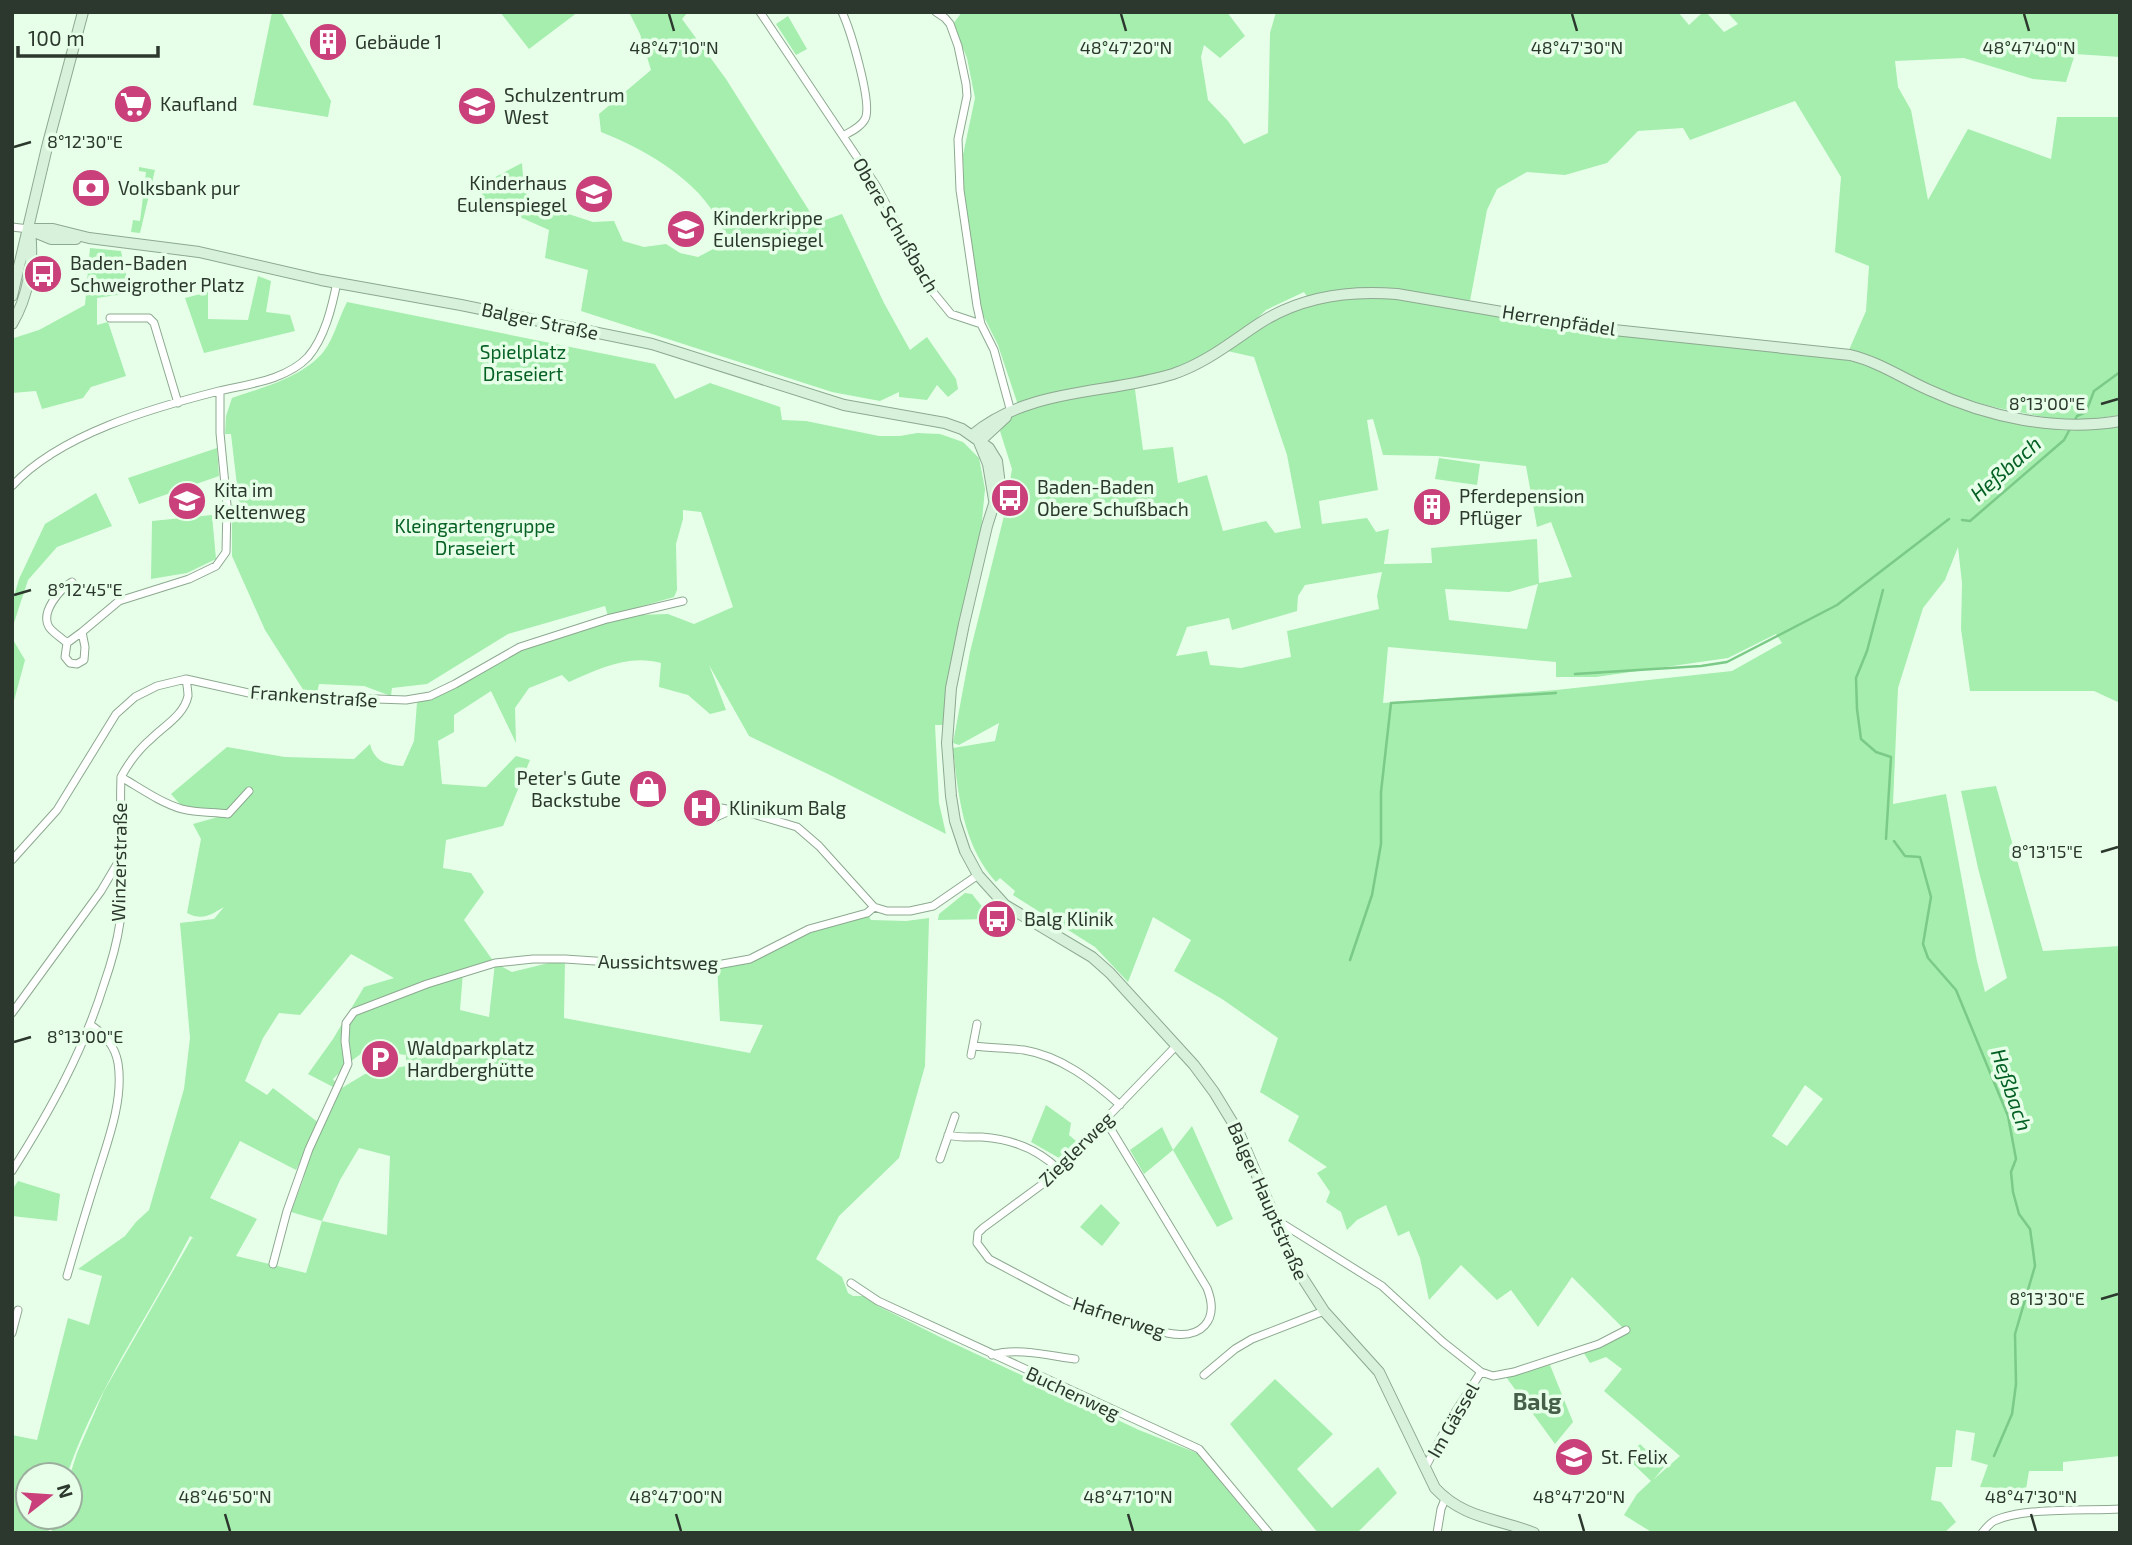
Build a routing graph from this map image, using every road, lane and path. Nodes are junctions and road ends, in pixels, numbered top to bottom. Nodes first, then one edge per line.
1 (83, 12) edge
2 (760, 12) edge
3 (842, 12) edge
4 (936, 12) edge
5 (846, 140) junction
6 (12, 227) edge
7 (29, 229) junction
8 (337, 282) junction
9 (12, 296) edge
10 (110, 318) dead end
11 (12, 324) edge
12 (981, 324) junction
13 (220, 391) junction
14 (178, 403) junction
15 (1011, 412) junction
16 (2120, 421) edge
17 (976, 438) junction
18 (12, 486) edge
19 (72, 582) dead end
20 (683, 601) dead end
21 (82, 632) junction
22 (67, 643) junction
23 (186, 680) junction
24 (121, 777) junction
25 (249, 790) dead end
26 (732, 810) dead end
27 (121, 859) junction
28 (12, 860) edge
29 (978, 875) junction
30 (874, 907) junction
31 (12, 1013) edge
32 (977, 1024) dead end
33 (91, 1026) junction
34 (1176, 1046) junction
35 (1119, 1105) junction
36 (955, 1116) dead end
37 (1104, 1122) junction
38 (948, 1135) junction
39 (940, 1159) dead end
40 (1058, 1169) junction
41 (12, 1171) edge
42 (1275, 1218) junction
43 (979, 1246) joint
44 (273, 1264) dead end
45 (66, 1276) dead end
46 (851, 1283) dead end
47 (18, 1310) dead end
48 (1324, 1311) junction
49 (1626, 1330) dead end
50 (12, 1333) edge
51 (991, 1355) junction
52 (1075, 1359) dead end
53 (1481, 1372) junction
54 (1204, 1375) dead end
55 (1425, 1469) junction
56 (1446, 1499) junction
57 (2120, 1509) edge
58 (1269, 1533) edge
59 (1437, 1533) edge
60 (1534, 1533) edge
61 (1982, 1533) edge

1 - 7 street
2 - 5 street, Obere Schußbach
3 - 5 street
4 - 12 street
5 - 12 street, Obere Schußbach
6 - 7 street
7 - 8 street, Balger Straße
7 - 9 street
7 - 11 street
8 - 13 street
8 - 17 street, Balger Straße
10 - 14 street
12 - 15 street
13 - 14 street
13 - 21 street
14 - 18 street
15 - 16 street, Herrenpfädel
15 - 17 street, Herrenpfädel
17 - 29 street
19 - 22 street
20 - 23 street, Frankenstraße
21 - 22 street
21 - 22 street
23 - 24 street, Winzerstraße
23 - 28 street, Frankenstraße
24 - 25 street
24 - 27 street, Winzerstraße
26 - 30 street
27 - 31 street
27 - 33 street, Winzerstraße
29 - 30 street, Aussichtsweg
29 - 34 street, Balger Hauptstraße
30 - 44 street, Aussichtsweg
32 - 35 street
33 - 41 street, Winzerstraße
33 - 45 street
34 - 35 street, Zieglerweg
34 - 42 street, Balger Hauptstraße
35 - 37 street, Zieglerweg
36 - 38 street
37 - 40 street, Zieglerweg
37 - 43 street, Hafnerweg
38 - 39 street
38 - 40 street
40 - 43 street, Zieglerweg
42 - 48 street, Balger Hauptstraße
42 - 53 street
46 - 51 street, Buchenweg
47 - 50 street
48 - 54 street
48 - 55 street, Balger Hauptstraße
49 - 53 street
51 - 52 street
51 - 58 street, Buchenweg
53 - 55 street, Im Gässel
55 - 56 street, Balger Hauptstraße
56 - 59 street
56 - 60 street, Balger Hauptstraße
57 - 61 street

